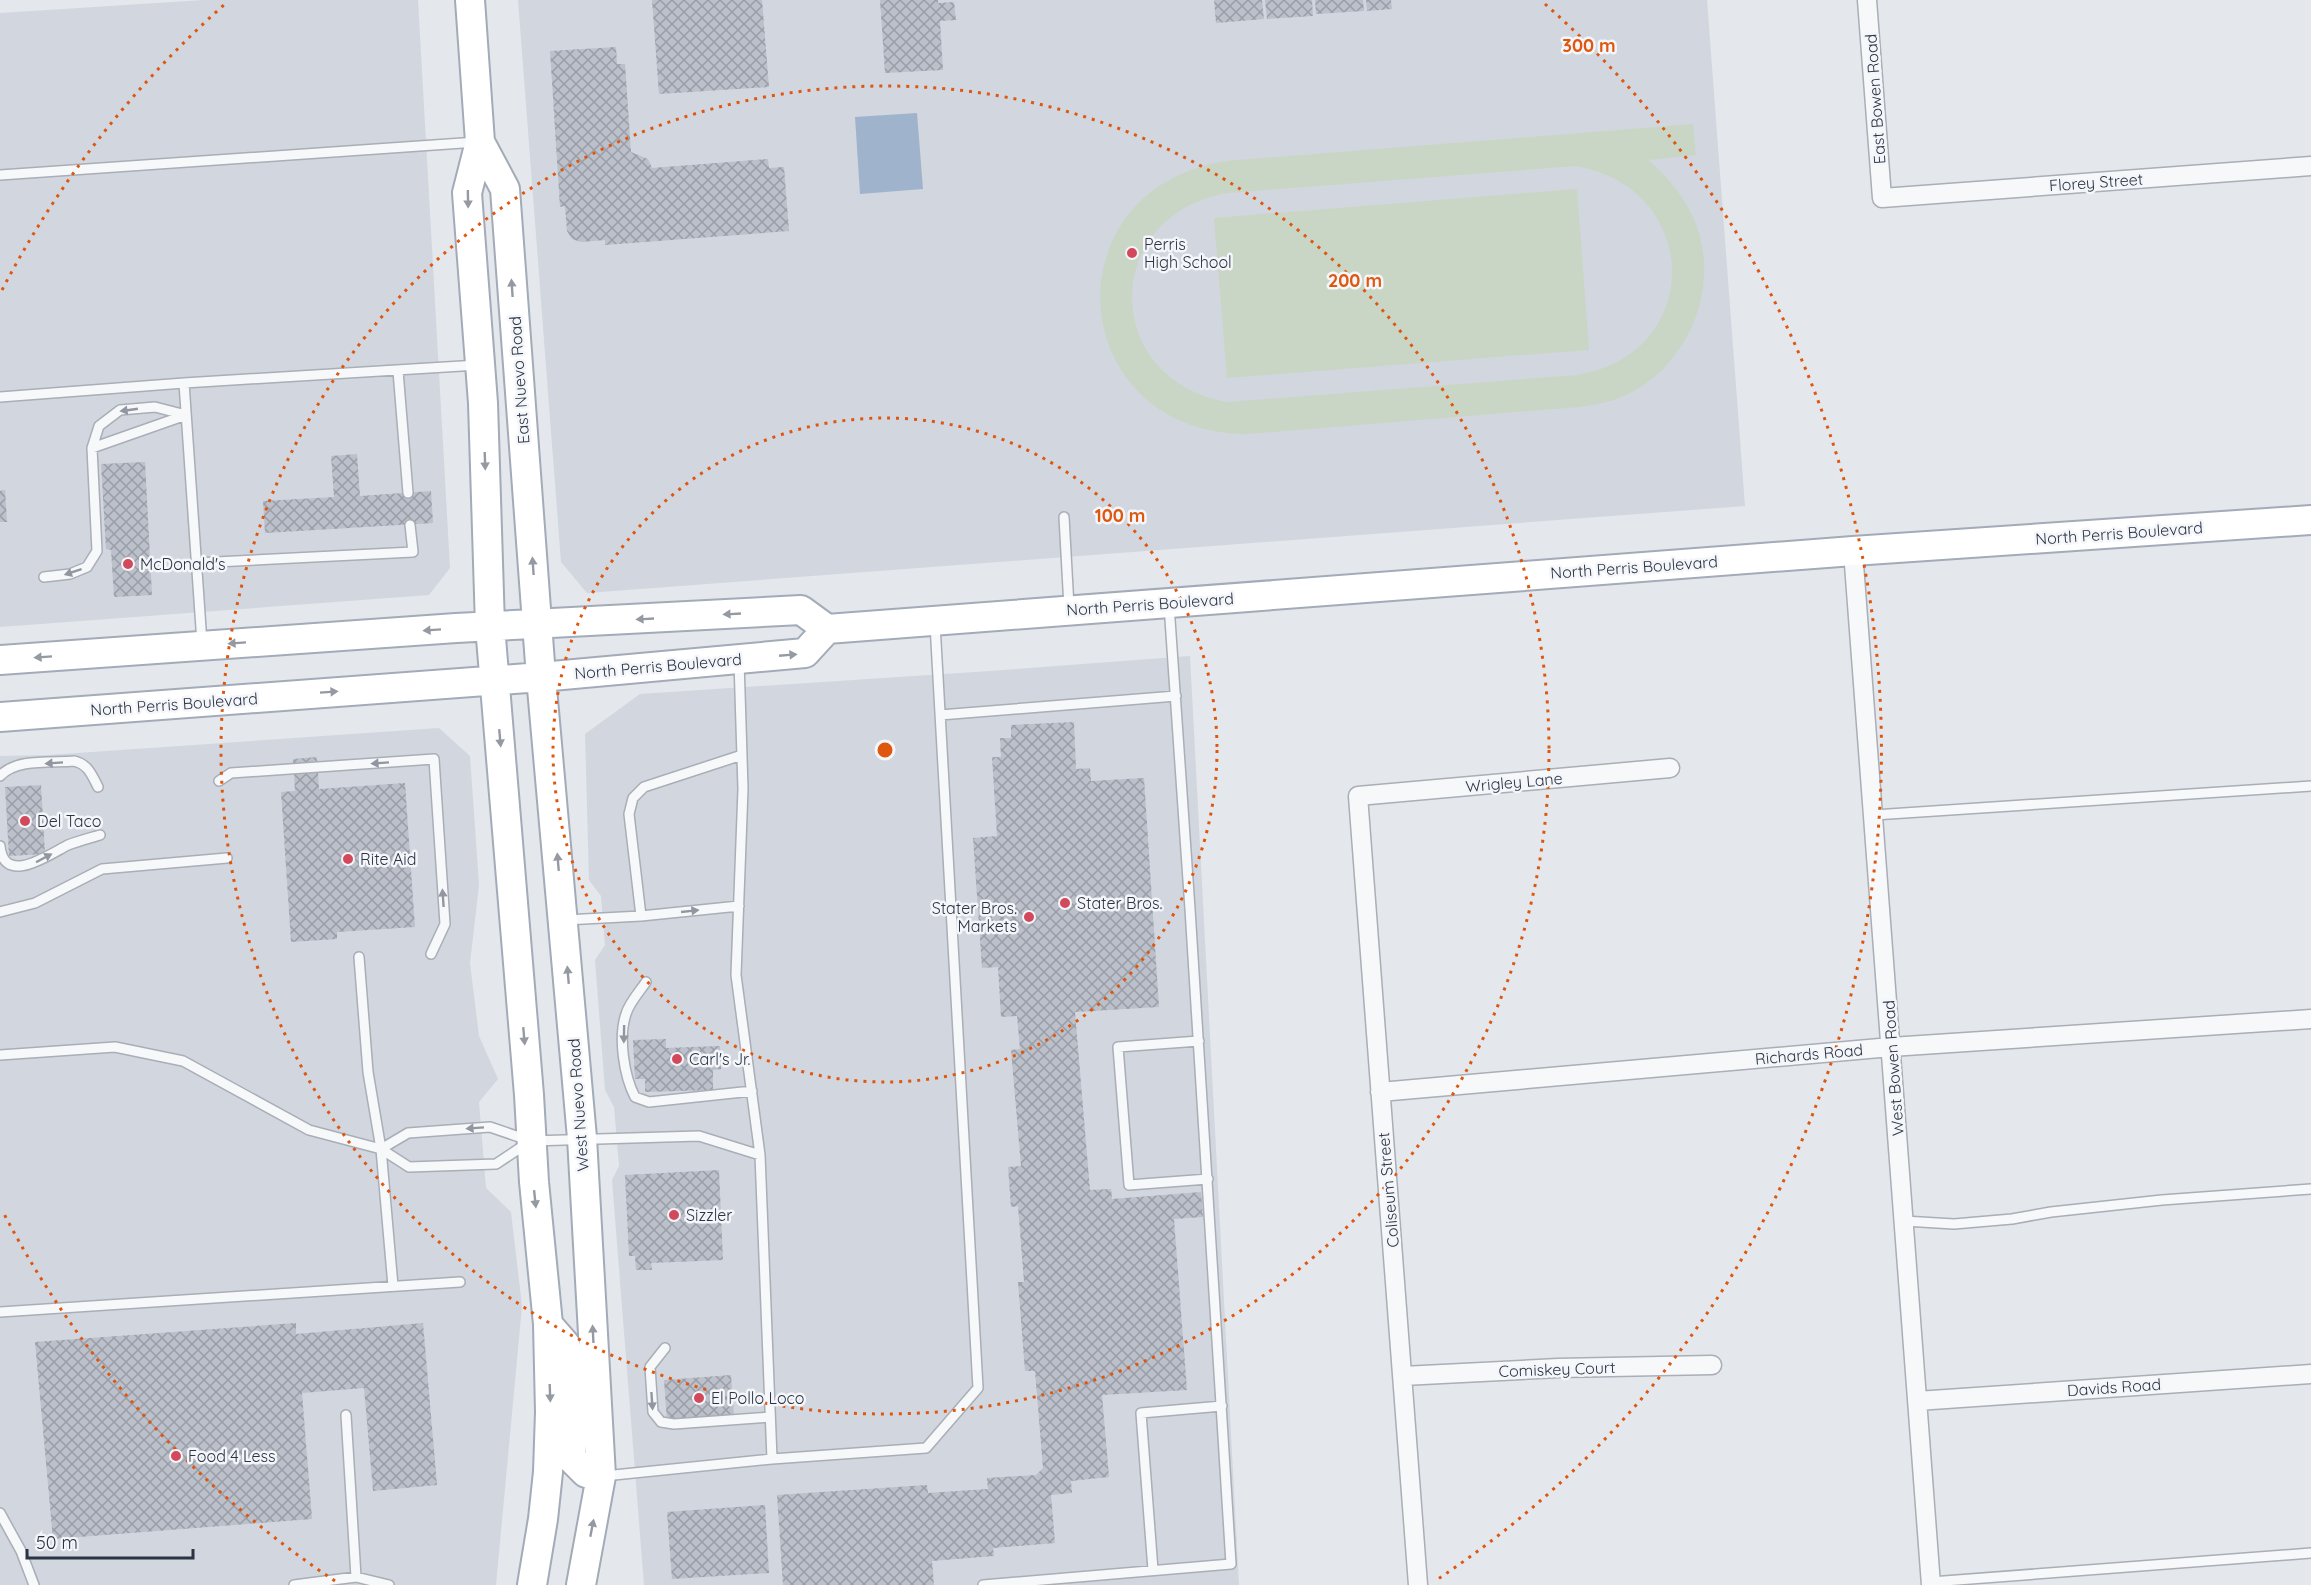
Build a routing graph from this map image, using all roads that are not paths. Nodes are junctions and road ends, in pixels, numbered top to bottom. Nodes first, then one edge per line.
1 (470, 0) edge
2 (1868, 0) edge
3 (480, 142) junction
4 (2311, 166) edge
5 (0, 175) edge
6 (1882, 198) joint
7 (481, 365) junction
8 (398, 371) junction
9 (184, 383) junction
10 (0, 397) edge
11 (186, 415) junction
12 (92, 448) junction
13 (408, 493) dead end
14 (1064, 517) dead end
15 (2311, 520) edge
16 (410, 525) dead end
17 (1853, 551) junction
18 (196, 563) junction
19 (44, 577) dead end
20 (1168, 602) junction
21 (1069, 610) junction
22 (934, 620) junction
23 (538, 624) junction
24 (490, 626) junction
25 (827, 629) junction
26 (202, 645) junction
27 (739, 659) junction
28 (0, 660) edge
29 (541, 677) junction
30 (495, 680) junction
31 (1176, 696) junction
32 (940, 715) junction
33 (0, 717) edge
34 (742, 755) junction
35 (1670, 768) dead end
36 (0, 776) edge
37 (219, 780) dead end
38 (2311, 786) edge
39 (98, 788) dead end
40 (1358, 796) joint
41 (1874, 814) junction
42 (100, 835) dead end
43 (0, 846) edge
44 (226, 858) dead end
45 (739, 906) junction
46 (0, 912) edge
47 (641, 916) junction
48 (563, 920) junction
49 (431, 954) dead end
50 (359, 957) dead end
51 (646, 982) dead end
52 (2311, 1019) edge
53 (1199, 1041) junction
54 (1891, 1047) junction
55 (0, 1055) edge
56 (752, 1091) junction
57 (1380, 1092) junction
58 (582, 1138) junction
59 (531, 1140) junction
60 (381, 1149) junction
61 (760, 1155) junction
62 (1208, 1179) junction
63 (2311, 1189) edge
64 (1904, 1221) junction
65 (460, 1282) dead end
66 (393, 1286) junction
67 (0, 1312) edge
68 (548, 1324) junction
69 (665, 1348) dead end
70 (1712, 1365) dead end
71 (2311, 1374) edge
72 (1403, 1376) junction
73 (1917, 1401) junction
74 (1222, 1406) junction
75 (346, 1415) dead end
76 (770, 1417) junction
77 (772, 1459) junction
78 (601, 1476) junction
79 (0, 1513) edge
80 (2311, 1553) edge
81 (1153, 1570) junction
82 (356, 1576) junction
83 (1931, 1584) edge
84 (34, 1585) edge
85 (294, 1585) edge
86 (389, 1585) edge
87 (532, 1585) edge
88 (580, 1585) edge
89 (983, 1585) edge
90 (1418, 1585) edge

1 - 3 main road, East Nuevo Road
2 - 6 street, East Bowen Road
3 - 5 lane
3 -> 7 main road, East Nuevo Road
23 -> 3 main road, East Nuevo Road
4 - 6 street, Florey Street
7 - 8 lane
7 -> 24 main road, East Nuevo Road
8 - 9 lane
8 - 13 lane
9 - 10 lane
9 - 11 lane
11 - 12 lane
11 -> 12 lane
11 - 18 lane
12 -> 19 lane
14 - 21 lane
15 - 17 main road, North Perris Boulevard
16 - 18 lane
17 - 20 main road, North Perris Boulevard
17 - 41 street, West Bowen Road
18 - 26 lane
20 - 21 main road, North Perris Boulevard
20 - 31 lane
21 - 22 main road, North Perris Boulevard
22 - 25 main road, North Perris Boulevard
22 - 32 lane
23 - 24 main road
25 -> 23 main road
23 - 29 main road, West Nuevo Road
24 -> 26 main road
24 - 30 main road, East Nuevo Road
27 -> 25 main road, North Perris Boulevard
26 -> 28 main road
27 - 29 main road, North Perris Boulevard
27 - 34 lane
29 - 30 main road, North Perris Boulevard
48 -> 29 main road, West Nuevo Road
33 -> 30 main road, North Perris Boulevard
30 -> 59 main road
31 - 32 lane
31 - 53 lane
32 - 77 lane
34 - 45 lane
34 - 47 lane
35 - 40 street, Wrigley Lane
39 -> 36 lane
49 -> 37 lane
38 - 41 lane
40 - 57 street, Coliseum Street
41 - 54 street, West Bowen Road
43 -> 42 lane
44 - 46 lane
47 -> 45 lane
45 - 56 lane
47 - 48 lane
58 -> 48 main road, West Nuevo Road
50 - 60 lane
51 -> 56 lane
52 - 54 street, Richards Road
53 - 62 lane
53 - 62 lane
54 - 57 street, Richards Road
54 - 64 street, West Bowen Road
55 - 60 lane
56 - 61 lane
57 - 72 street, Coliseum Street
58 - 59 lane
58 - 61 lane
78 -> 58 main road, West Nuevo Road
59 -> 60 lane
59 - 60 lane
59 -> 68 main road
60 - 66 lane
61 - 76 lane
62 - 74 lane
63 - 64 lane
64 - 73 street, West Bowen Road
65 - 66 lane
66 - 67 lane
68 - 78 main road
68 -> 87 main road
69 -> 76 lane
70 - 72 street, Comiskey Court
71 - 73 street, Davids Road
72 - 90 street, Coliseum Street
73 - 83 street, West Bowen Road
74 - 81 lane
74 - 81 lane
75 - 82 lane
76 - 77 lane
77 - 78 lane
88 -> 78 main road, West Nuevo Road
79 - 84 lane
80 - 83 lane
81 - 89 lane
82 - 85 lane
82 - 86 lane

